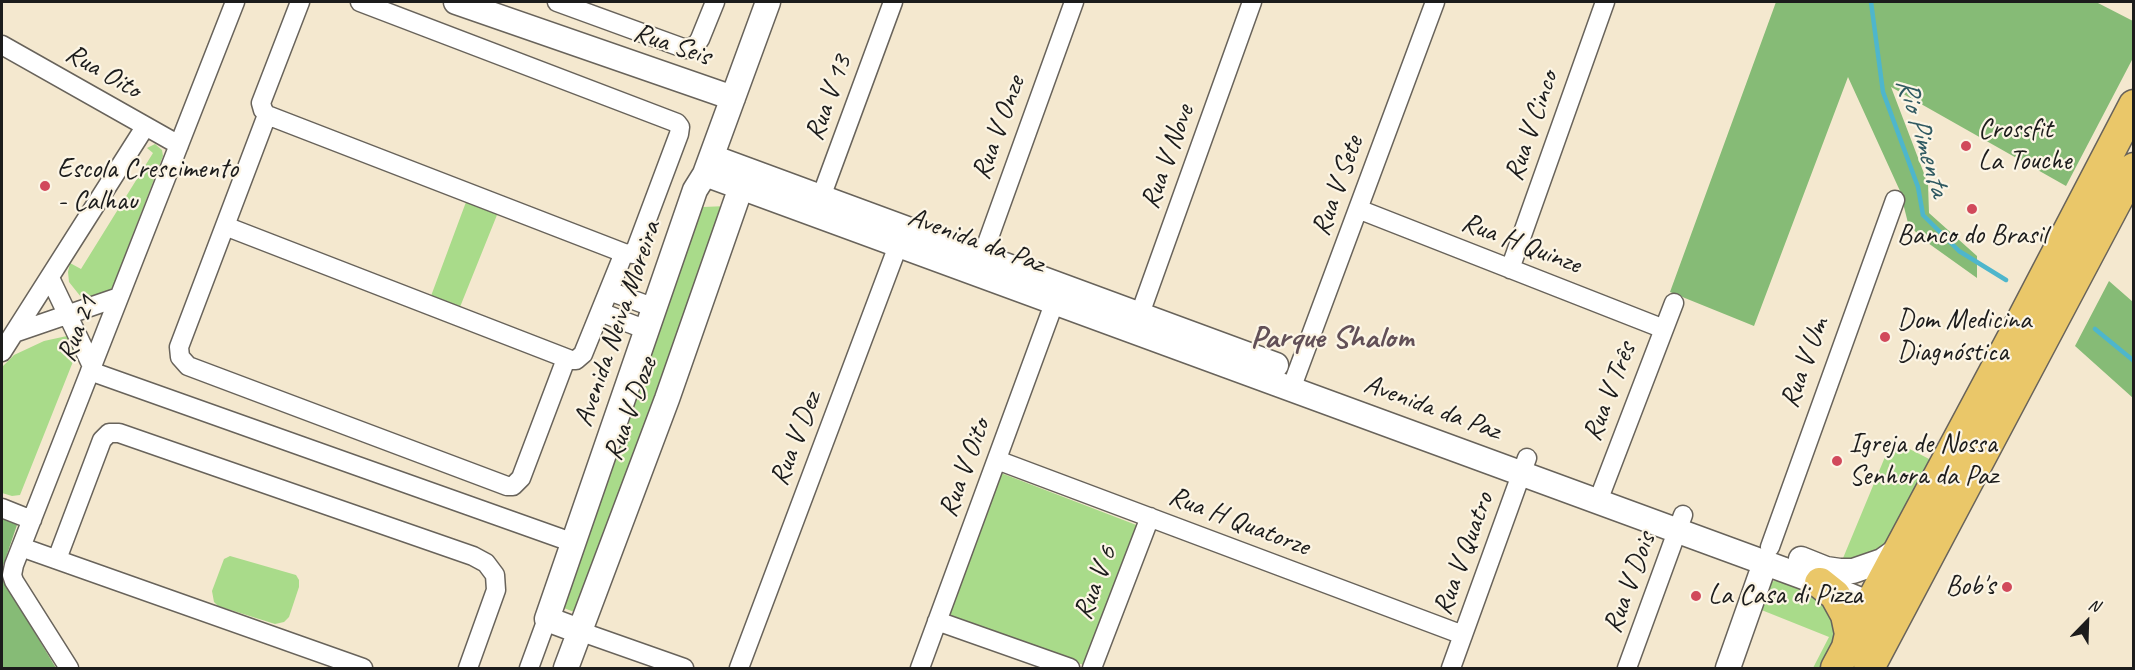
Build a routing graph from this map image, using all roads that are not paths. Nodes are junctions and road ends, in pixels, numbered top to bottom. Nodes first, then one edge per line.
1 (235, 2) edge
2 (300, 2) edge
3 (360, 2) edge
4 (456, 2) edge
5 (557, 2) edge
6 (715, 2) edge
7 (768, 2) edge
8 (892, 2) edge
9 (1074, 2) edge
10 (1252, 2) edge
11 (1435, 2) edge
12 (1605, 2) edge
13 (2, 45) edge
14 (733, 98) junction
15 (2133, 105) edge
16 (267, 115) junction
17 (145, 127) junction
18 (179, 145) junction
19 (708, 165) junction
20 (2133, 168) edge
21 (740, 177) junction
22 (1895, 200) dead end
23 (818, 206) junction
24 (1359, 209) junction
25 (225, 226) junction
26 (901, 236) junction
27 (624, 253) junction
28 (979, 265) junction
29 (1510, 268) junction
30 (50, 278) junction
31 (609, 291) junction
32 (1057, 294) junction
33 (119, 297) junction
34 (1674, 303) dead end
35 (655, 308) junction
36 (600, 312) junction
37 (68, 315) junction
38 (1137, 323) junction
39 (1664, 329) junction
40 (647, 330) junction
41 (14, 333) junction
42 (2, 352) edge
43 (566, 359) junction
44 (91, 368) junction
45 (1294, 381) junction
46 (997, 460) junction
47 (1525, 466) junction
48 (1600, 493) junction
49 (2, 508) edge
50 (1150, 517) junction
51 (32, 520) junction
52 (1681, 523) junction
53 (574, 543) junction
54 (21, 548) junction
55 (1899, 549) junction
56 (1768, 555) junction
57 (57, 559) junction
58 (1820, 583) junction
59 (1870, 604) junction
60 (1902, 606) junction
61 (547, 619) junction
62 (937, 621) junction
63 (579, 631) junction
64 (1463, 635) junction
65 (1841, 658) edge
66 (69, 669) edge
67 (363, 669) edge
68 (468, 669) edge
69 (529, 669) edge
70 (566, 669) edge
71 (684, 669) edge
72 (739, 669) edge
73 (920, 669) edge
74 (1070, 669) edge
75 (1092, 669) edge
76 (1450, 669) edge
77 (1627, 669) edge
78 (1728, 669) edge
79 (1869, 669) edge

1 - 18 street, Rua 21
2 - 16 street
3 - 27 street
4 - 14 street, Rua Seis
5 - 6 street
7 - 14 street, Avenida Neiva Moreira
8 - 23 street, Rua V 13
9 - 28 street, Rua V Onze
10 - 38 street, Rua V Nove
11 - 24 street, Rua V Sete
12 - 29 street, Rua V Cinco
13 - 17 street, Rua Oito
14 - 19 street, Avenida Neiva Moreira
15 - 55 main road
16 - 25 street
16 - 27 street
17 - 18 street, Rua Oito
17 - 30 street
18 - 33 street, Rua 21
19 - 21 street, Avenida da Paz
19 - 35 street, Avenida Neiva Moreira
20 - 60 main road
21 - 23 street, Avenida da Paz
21 - 63 street, Rua V Doze
22 - 56 street, Rua V Um
23 - 26 street, Avenida da Paz
24 - 29 street, Rua H Quinze
24 - 45 street, Rua V Sete
25 - 43 street
25 - 43 street
26 - 28 street, Avenida da Paz
26 - 72 street, Rua V Dez
27 - 31 street
28 - 32 street, Avenida da Paz
29 - 39 street, Rua H Quinze
30 - 37 street
30 - 41 street
31 - 35 street
31 - 36 street
32 - 38 street, Avenida da Paz
32 - 46 street, Rua V Oito
33 - 37 street
33 - 44 street, Rua 21
34 - 39 street, Rua V Três
35 - 40 street, Avenida Neiva Moreira
36 - 40 street
36 - 43 street
37 - 41 street
37 - 44 street
38 - 45 street, Avenida da Paz
39 - 48 street, Rua V Três
40 - 53 street, Avenida Neiva Moreira
41 - 42 street
44 - 51 street, Rua 21
44 - 53 street
45 - 47 street, Avenida da Paz
46 - 50 street, Rua H Quatorze
46 - 62 street, Rua V Oito
47 - 48 street, Avenida da Paz
47 - 64 street, Rua V Quatro
48 - 52 street, Avenida da Paz
49 - 51 street
50 - 64 street, Rua H Quatorze
50 - 75 street, Rua V 6
51 - 54 street, Rua 21
52 - 56 street, Avenida da Paz
52 - 77 street, Rua V Dois
53 - 61 street, Avenida Neiva Moreira
54 - 57 street
54 - 66 street, Rua 21
55 - 56 street, Avenida da Paz
55 - 59 main road
56 - 58 street, Avenida da Paz
56 - 78 street, Rua V Um
57 - 67 street
57 - 68 street
58 - 59 street, Avenida da Paz
58 - 65 main road
59 - 60 street, Avenida da Paz
59 - 65 main road
60 - 79 main road
61 - 63 street
61 - 69 street, Avenida Neiva Moreira
62 - 73 street, Rua V Oito
62 - 74 street
63 - 70 street, Rua V Doze
63 - 71 street
64 - 76 street, Rua V Quatro

